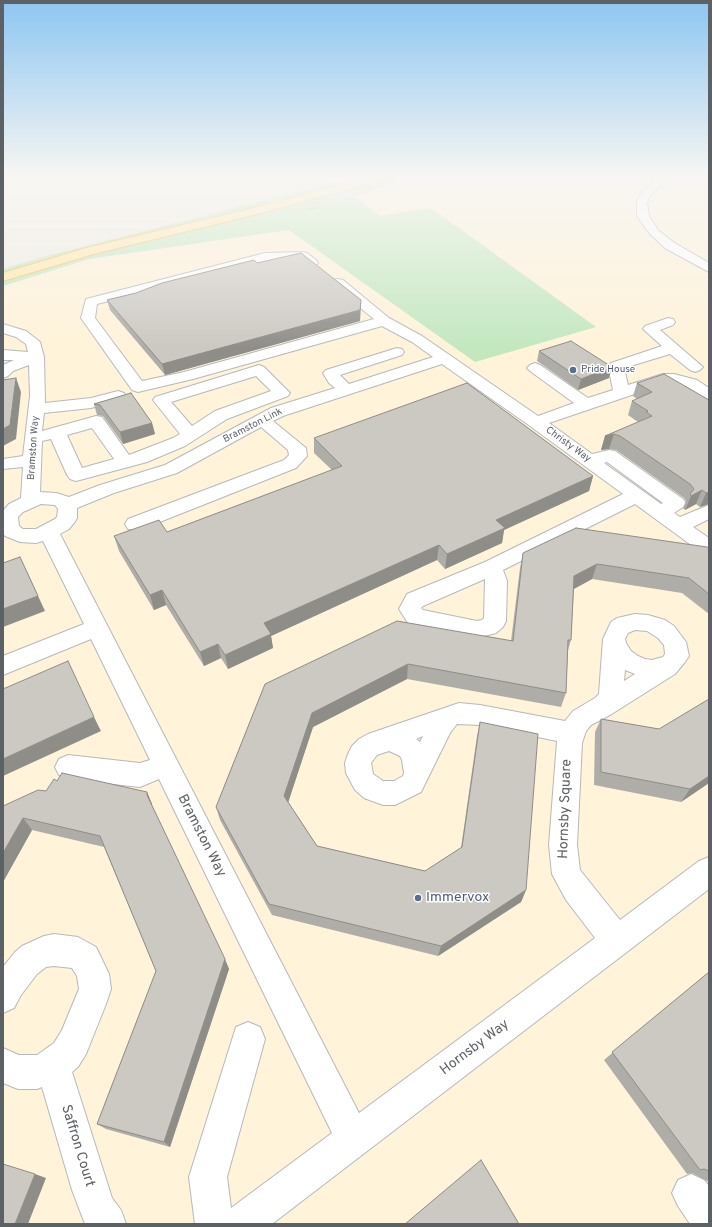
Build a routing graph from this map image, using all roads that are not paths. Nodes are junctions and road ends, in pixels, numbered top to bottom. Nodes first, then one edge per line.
1 (159, 234) edge
2 (656, 234) edge
3 (667, 234) edge
4 (685, 246) junction
5 (709, 255) edge
6 (703, 260) edge
7 (709, 267) edge
8 (3, 276) edge
9 (384, 321) junction
10 (668, 322) dead end
11 (3, 328) edge
12 (672, 348) junction
13 (397, 352) dead end
14 (36, 357) junction
15 (444, 358) junction
16 (4, 361) edge
17 (535, 368) dead end
18 (695, 368) dead end
19 (346, 389) junction
20 (620, 392) junction
21 (709, 395) edge
22 (118, 396) edge
23 (37, 402) junction
24 (586, 404) junction
25 (262, 420) junction
26 (536, 422) junction
27 (57, 434) junction
28 (190, 435) junction
29 (33, 438) junction
30 (32, 460) junction
31 (125, 462) junction
32 (590, 462) junction
33 (3, 464) edge
34 (637, 495) junction
35 (30, 500) junction
36 (66, 505) junction
37 (709, 511) edge
38 (661, 513) junction
39 (6, 518) edge
40 (134, 524) dead end
41 (679, 526) junction
42 (49, 532) junction
43 (12, 538) edge
44 (672, 546) edge
45 (709, 548) edge
46 (492, 567) dead end
47 (96, 628) junction
48 (614, 639) junction
49 (3, 666) edge
50 (667, 667) junction
51 (601, 708) junction
52 (449, 716) junction
53 (572, 733) junction
54 (377, 742) junction
55 (166, 766) junction
56 (68, 767) dead end
57 (417, 773) junction
58 (709, 871) edge
59 (617, 940) junction
60 (3, 997) edge
61 (248, 1039) dead end
62 (3, 1065) edge
63 (53, 1065) junction
64 (354, 1140) junction
65 (252, 1221) edge
66 (107, 1224) edge
67 (214, 1224) edge

1 - 8 main road
2 - 6 street
3 - 4 street
4 - 5 street
4 - 6 street
6 - 7 street
9 - 9 street, Christy Way
9 - 15 street, Christy Way
10 - 12 street
11 - 14 street, Bramston Way
12 - 18 street
12 - 20 street
13 - 19 street
14 - 16 street
14 - 23 street, Bramston Way
15 - 19 street, Bramston Link
15 - 26 street, Christy Way
17 - 24 street
19 - 25 street, Bramston Link
20 - 21 street
20 - 24 street
22 - 23 street
23 - 29 street, Bramston Way
24 - 26 street
25 - 36 street, Bramston Link
25 - 40 street
26 - 32 street, Christy Way
27 - 29 street
27 - 31 street
27 - 31 street
28 - 28 street
28 - 31 street
29 - 30 street, Bramston Way
30 - 33 street
30 - 35 street, Bramston Way
32 - 34 street, Christy Way
32 - 38 street
34 - 38 street, Christy Way
34 - 46 street
35 - 36 street
35 - 39 street
36 - 42 street
37 - 41 street
38 - 41 street, Christy Way
39 - 43 street
41 - 45 street, Christy Way
42 - 43 street
42 - 47 street, Bramston Way
44 - 45 street
47 - 49 street
47 - 55 street, Bramston Way
48 - 50 street
48 - 50 street, Hornsby Square
48 - 51 street
50 - 51 street, Hornsby Square
51 - 53 street, Hornsby Square
52 - 53 street
52 - 54 street
52 - 57 street
53 - 59 street, Hornsby Square
54 - 57 street
54 - 57 street
55 - 56 street
55 - 64 street, Bramston Way
58 - 59 street, Hornsby Way
59 - 64 street, Hornsby Way
60 - 63 street
61 - 67 street
62 - 63 street
63 - 66 street, Saffron Court
64 - 65 street, Hornsby Way

